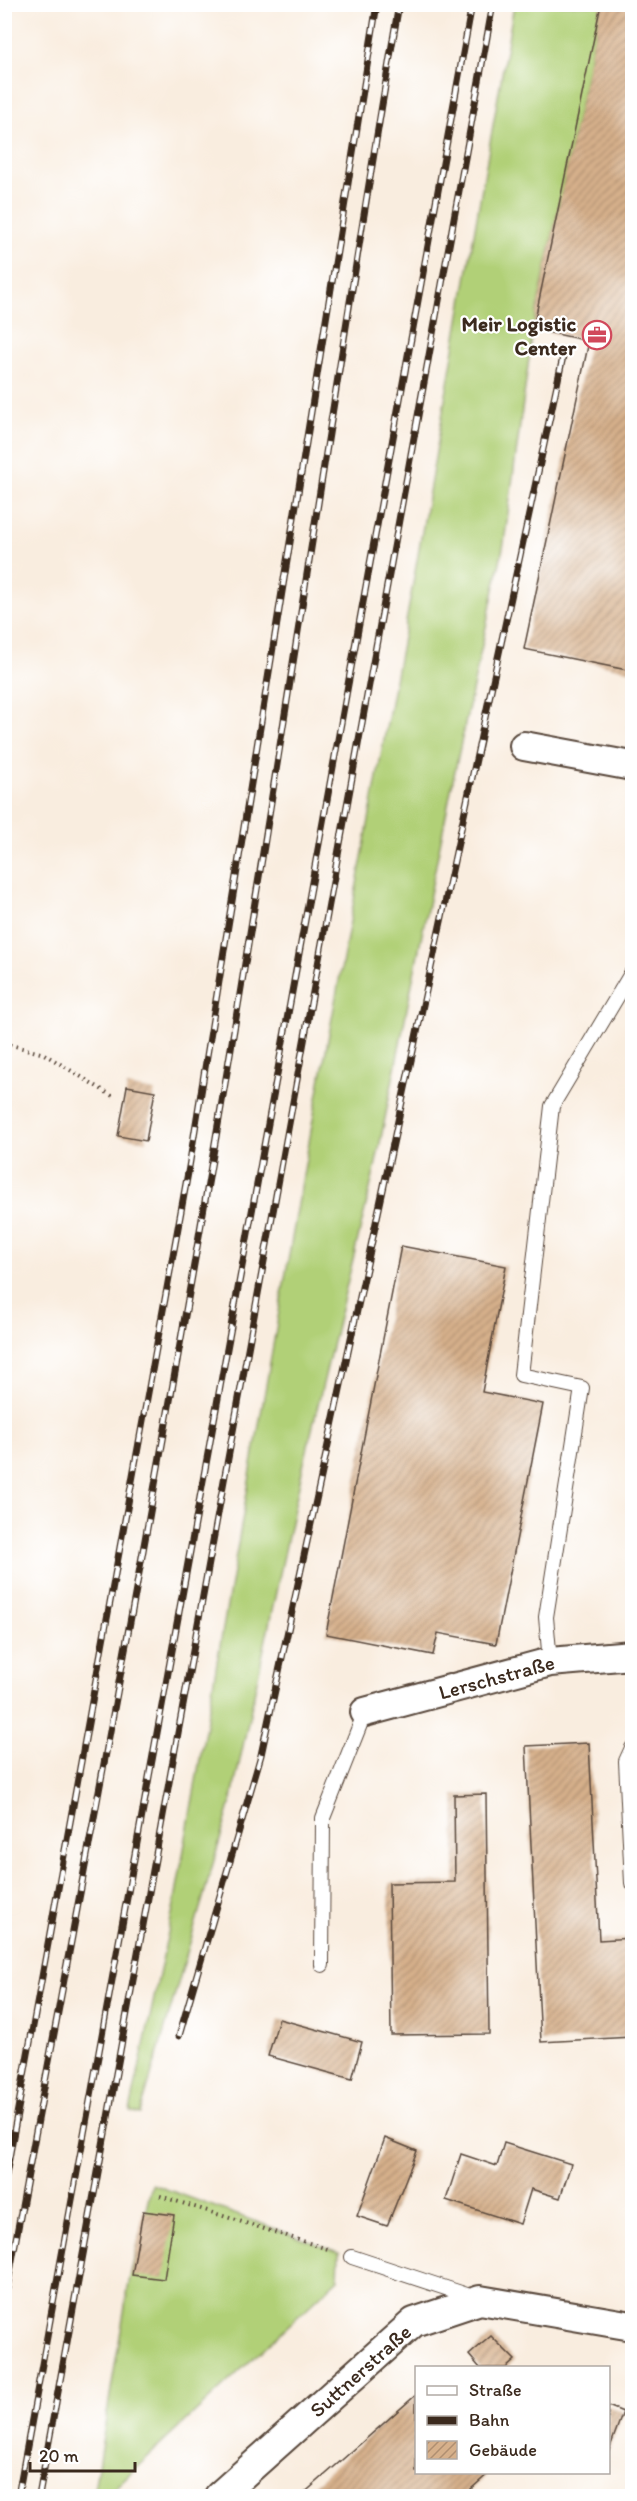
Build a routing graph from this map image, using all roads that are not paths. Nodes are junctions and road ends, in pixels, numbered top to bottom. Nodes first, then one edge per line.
1 (524, 746) dead end
2 (633, 766) edge
3 (633, 972) edge
4 (633, 1655) edge
5 (550, 1662) junction
6 (365, 1712) joint
7 (633, 1748) edge
8 (633, 1882) edge
9 (322, 1965) dead end
10 (352, 2257) road end
11 (480, 2300) junction
12 (633, 2326) edge
13 (219, 2496) edge

1 - 2 street
3 - 5 lane
4 - 5 street, Lerschstraße
5 - 6 street, Lerschstraße
6 - 9 lane
7 - 8 lane
10 - 11 lane
11 - 12 street, Suttnerstraße
11 - 13 street, Suttnerstraße

